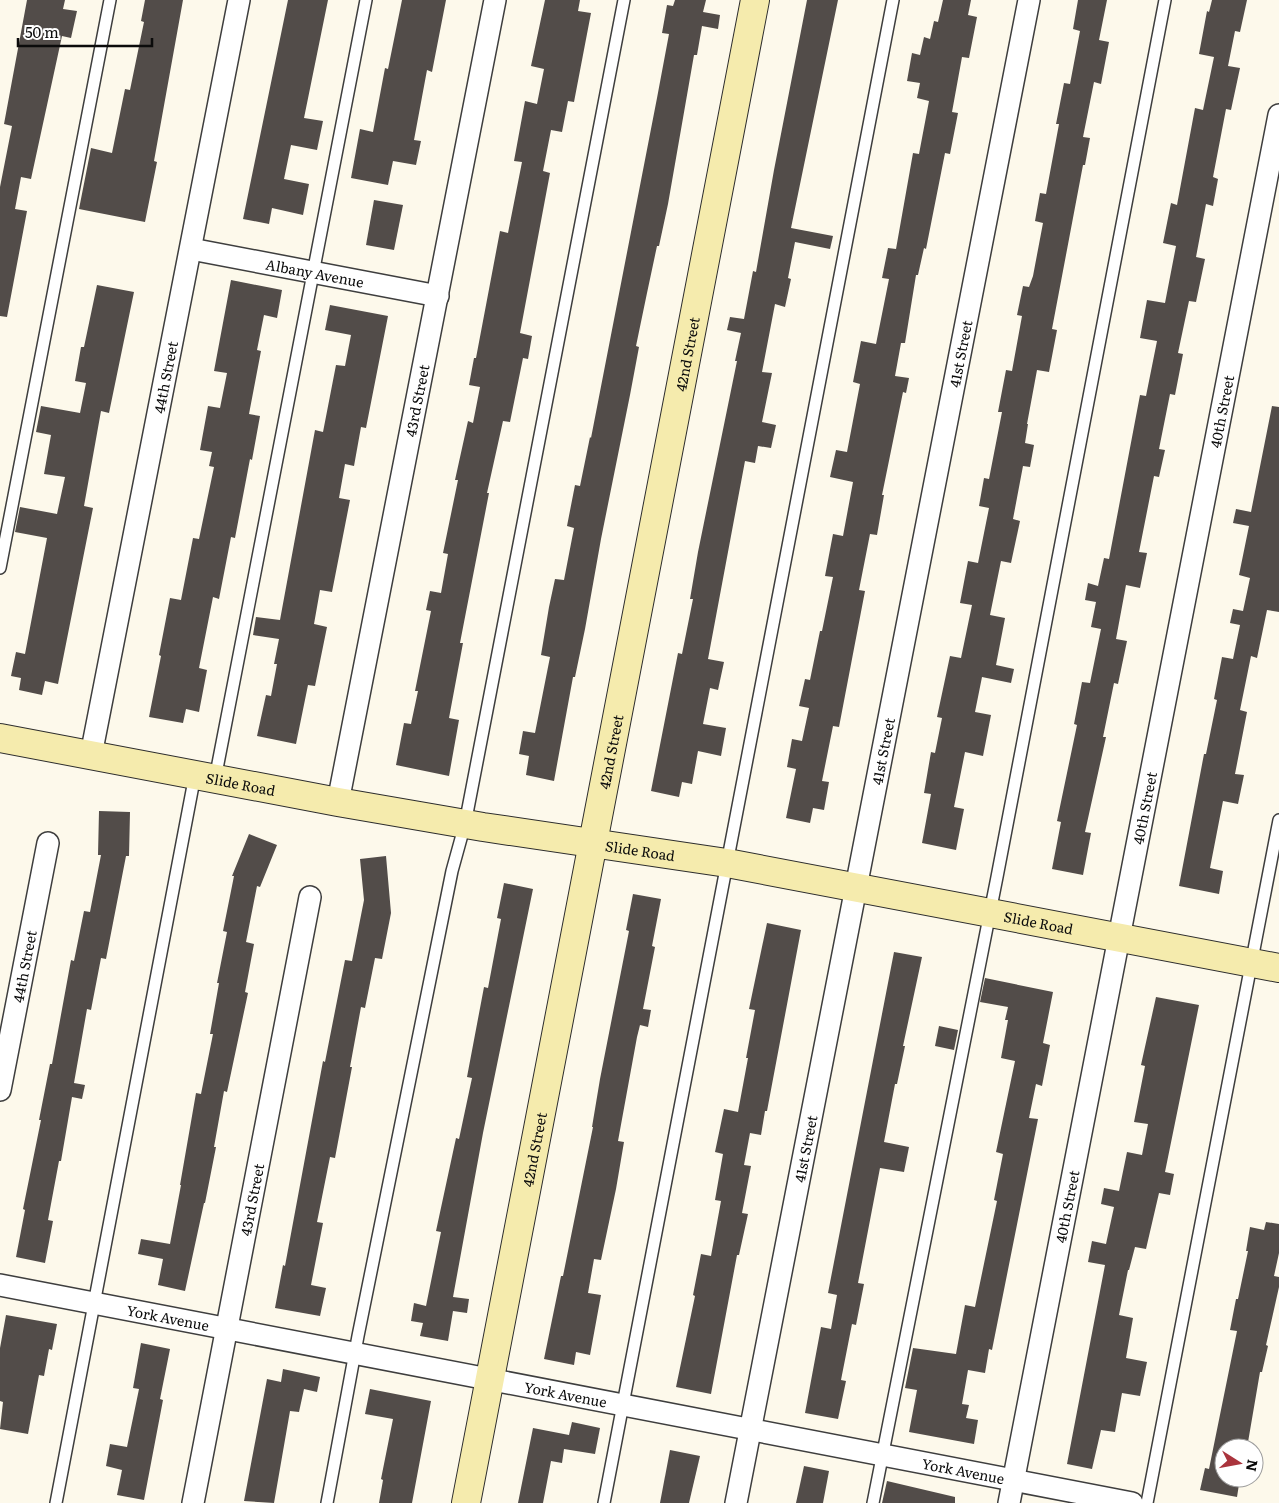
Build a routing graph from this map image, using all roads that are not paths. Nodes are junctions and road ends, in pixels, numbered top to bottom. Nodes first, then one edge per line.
1 (110, 0) edge
2 (239, 0) edge
3 (366, 0) edge
4 (496, 0) edge
5 (624, 0) edge
6 (755, 0) edge
7 (893, 0) edge
8 (1029, 0) edge
9 (1165, 0) edge
10 (1279, 115) edge
11 (191, 249) junction
12 (313, 273) junction
13 (438, 296) junction
14 (0, 568) edge
15 (0, 738) edge
16 (91, 755) junction
17 (205, 777) junction
18 (338, 802) junction
19 (1279, 820) edge
20 (465, 824) junction
21 (594, 843) junction
22 (48, 844) dead end
23 (727, 863) junction
24 (856, 888) junction
25 (310, 897) dead end
26 (990, 913) junction
27 (1119, 938) junction
28 (1251, 963) junction
29 (1279, 968) edge
30 (0, 1090) edge
31 (0, 1285) edge
32 (94, 1303) junction
33 (227, 1328) junction
34 (355, 1353) junction
35 (490, 1379) junction
36 (623, 1405) junction
37 (750, 1430) junction
38 (883, 1455) junction
39 (1014, 1480) junction
40 (56, 1503) edge
41 (193, 1503) edge
42 (327, 1503) edge
43 (466, 1503) edge
44 (604, 1503) edge
45 (736, 1503) edge
46 (873, 1503) edge
47 (1010, 1503) edge
48 (1132, 1503) edge
49 (1147, 1503) edge

1 - 14 lane
2 - 11 street, 44th Street
3 - 12 lane
4 - 13 street, 43rd Street
5 - 20 lane
6 - 21 street, 42nd Street
7 - 23 lane
8 - 24 street, 41st Street
9 - 26 lane
10 - 27 street, 40th Street
11 - 12 street, Albany Avenue
11 - 16 street, 44th Street
12 - 13 street, Albany Avenue
12 - 17 lane
13 - 18 street, 43rd Street
15 - 16 street, Slide Road
16 - 17 street, Slide Road
17 - 18 street, Slide Road
17 - 32 lane
18 - 20 street, Slide Road
19 - 28 lane
20 - 21 street, Slide Road
20 - 34 lane
21 - 23 street, Slide Road
21 - 35 street, 42nd Street
22 - 30 street, 44th Street
23 - 24 street, Slide Road
23 - 36 lane
24 - 26 street, Slide Road
24 - 37 street, 41st Street
25 - 33 street, 43rd Street
26 - 27 street, Slide Road
26 - 38 lane
27 - 28 street, Slide Road
27 - 39 street, 40th Street
28 - 29 street, Slide Road
28 - 49 lane
31 - 32 street, York Avenue
32 - 33 street, York Avenue
32 - 40 lane
33 - 34 street, York Avenue
33 - 41 street, 43rd Street
34 - 35 street, York Avenue
34 - 42 lane
35 - 36 street, York Avenue
35 - 43 street, 42nd Street
36 - 37 street, York Avenue
36 - 44 lane
37 - 38 street, York Avenue
37 - 45 street, 41st Street
38 - 39 street, York Avenue
38 - 46 lane
39 - 47 street, 40th Street
39 - 48 street, York Avenue

